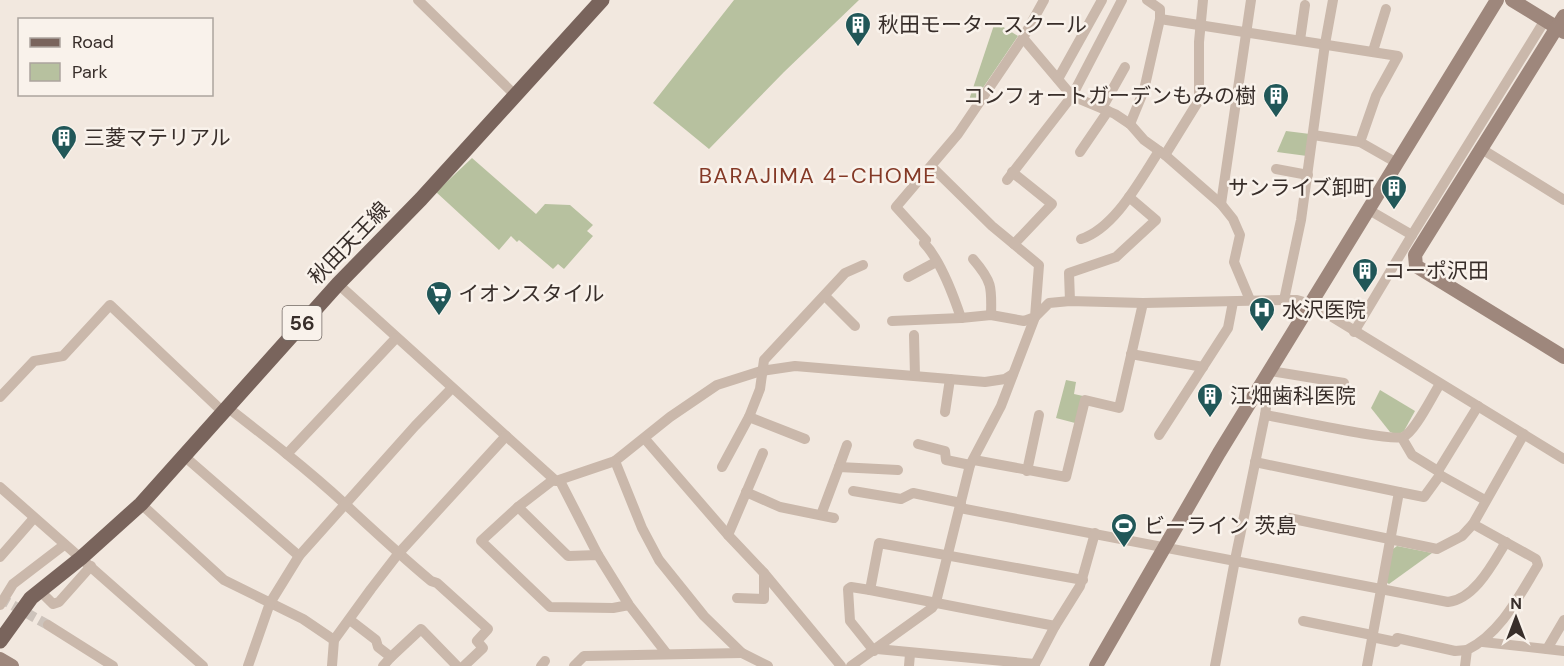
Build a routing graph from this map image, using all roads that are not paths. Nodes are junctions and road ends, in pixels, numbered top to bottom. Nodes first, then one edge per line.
1 (418, 0) edge
2 (602, 0) edge
3 (1044, 0) edge
4 (1102, 0) edge
5 (1122, 0) edge
6 (1147, 0) edge
7 (1203, 0) edge
8 (1251, 0) edge
9 (1334, 0) edge
10 (1497, 0) edge
11 (1512, 0) edge
12 (1305, 5) dead end
13 (1386, 9) dead end
14 (1160, 19) junction
15 (1558, 24) edge
16 (1199, 25) junction
17 (1246, 33) junction
18 (1023, 38) junction
19 (1300, 40) junction
20 (1325, 44) junction
21 (1373, 51) junction
22 (1125, 67) dead end
23 (1058, 80) junction
24 (515, 95) junction
25 (1072, 96) junction
26 (1105, 110) junction
27 (1130, 123) junction
28 (1313, 135) junction
29 (1360, 141) junction
30 (1480, 148) junction
31 (1080, 152) dead end
32 (1162, 153) junction
33 (1397, 163) junction
34 (932, 166) junction
35 (1276, 169) dead end
36 (1308, 175) junction
37 (1129, 197) junction
38 (1564, 200) edge
39 (1221, 204) junction
40 (1369, 210) junction
41 (1412, 235) junction
42 (1081, 239) dead end
43 (1014, 244) junction
44 (973, 259) dead end
45 (936, 262) junction
46 (863, 265) dead end
47 (908, 277) dead end
48 (338, 284) junction
49 (825, 296) junction
50 (1250, 300) junction
51 (1284, 300) junction
52 (1070, 301) junction
53 (1233, 302) junction
54 (1143, 303) junction
55 (1311, 304) junction
56 (991, 315) junction
57 (1035, 317) junction
58 (961, 318) junction
59 (892, 321) dead end
60 (855, 326) dead end
61 (1354, 332) junction
62 (914, 335) dead end
63 (396, 338) junction
64 (1131, 354) junction
65 (1564, 357) edge
66 (1203, 367) junction
67 (761, 371) junction
68 (1270, 371) junction
69 (1013, 374) junction
70 (915, 376) junction
71 (950, 379) junction
72 (1344, 383) dead end
73 (1440, 384) junction
74 (452, 388) junction
75 (1257, 392) junction
76 (0, 397) edge
77 (1478, 406) junction
78 (225, 409) junction
79 (945, 412) dead end
80 (1039, 415) dead end
81 (1266, 415) junction
82 (748, 417) junction
83 (1524, 434) junction
84 (1159, 435) dead end
85 (506, 436) junction
86 (1402, 438) junction
87 (645, 439) junction
88 (805, 439) dead end
89 (918, 444) dead end
90 (847, 445) dead end
91 (763, 453) dead end
92 (287, 454) junction
93 (184, 456) junction
94 (1564, 459) edge
95 (615, 462) junction
96 (972, 462) junction
97 (1254, 462) junction
98 (722, 467) dead end
99 (839, 467) junction
100 (898, 470) dead end
101 (1027, 471) junction
102 (1439, 473) junction
103 (556, 480) junction
104 (0, 487) edge
105 (853, 491) dead end
106 (746, 492) junction
107 (1399, 492) junction
108 (1485, 500) junction
109 (141, 504) junction
110 (346, 505) junction
111 (960, 506) junction
112 (518, 507) junction
113 (821, 515) junction
114 (34, 518) junction
115 (834, 518) dead end
116 (1288, 518) dead end
117 (1473, 524) junction
118 (1095, 533) junction
119 (728, 535) junction
120 (1390, 540) junction
121 (1506, 542) junction
122 (64, 545) junction
123 (1165, 546) junction
124 (398, 554) junction
125 (598, 555) junction
126 (949, 555) junction
127 (299, 556) junction
128 (0, 557) edge
129 (1235, 560) junction
130 (86, 562) junction
131 (765, 573) junction
132 (1083, 580) junction
133 (1381, 589) junction
134 (870, 590) junction
135 (737, 598) dead end
136 (936, 602) junction
137 (270, 603) junction
138 (0, 605) edge
139 (629, 605) junction
140 (350, 620) junction
141 (1564, 620) edge
142 (1303, 621) dead end
143 (48, 626) tunnel mouth
144 (1056, 626) junction
145 (1372, 636) junction
146 (334, 640) junction
147 (0, 642) edge
148 (1483, 642) junction
149 (1547, 649) junction
150 (876, 650) junction
151 (1467, 650) junction
152 (1564, 651) edge
153 (667, 654) junction
154 (910, 654) junction
155 (391, 657) junction
156 (745, 658) edge
157 (0, 659) edge
158 (1034, 665) edge
159 (12, 666) edge
160 (113, 666) edge
161 (202, 666) edge
162 (248, 666) edge
163 (332, 666) edge
164 (383, 666) edge
165 (457, 666) edge
166 (464, 666) edge
167 (574, 666) edge
168 (768, 666) edge
169 (841, 666) edge
170 (852, 666) edge
171 (909, 666) edge
172 (1096, 666) edge
173 (1215, 666) edge
174 (1367, 666) edge
175 (1465, 666) edge

1 - 24 street
2 - 24 main road, 秋田天王線 / 56
3 - 18 street
4 - 23 street
5 - 25 street
6 - 14 street
7 - 16 street
8 - 17 street
9 - 20 street
10 - 33 street
11 - 15 street
12 - 19 street
13 - 21 street
14 - 16 street
14 - 27 street
15 - 30 street
15 - 41 street
16 - 17 street
16 - 32 street
17 - 19 street
17 - 39 street
18 - 23 street
18 - 34 street
19 - 20 street
20 - 21 street
20 - 28 street
21 - 29 street
22 - 26 street
23 - 25 street
24 - 48 main road, 秋田天王線 / 56
25 - 26 street
25 - 43 street
26 - 27 street
26 - 31 street
27 - 32 street
28 - 29 street
28 - 36 street
29 - 33 street
30 - 38 street
30 - 65 street
32 - 37 street
32 - 39 street
33 - 40 street
34 - 43 street
34 - 45 street
35 - 36 street
36 - 51 street
37 - 42 street
37 - 52 street
39 - 50 street
40 - 41 street
40 - 55 street
41 - 61 street
43 - 57 street
44 - 56 street
45 - 47 street
45 - 58 street
46 - 49 street
48 - 63 street
48 - 78 main road, 秋田天王線 / 56
49 - 60 street
49 - 67 street
50 - 51 street
50 - 53 street
51 - 55 street
52 - 54 street
52 - 57 street
53 - 54 street
53 - 66 street
54 - 64 street
55 - 61 street
55 - 68 street
56 - 57 street
56 - 58 street
57 - 69 street
58 - 59 street
61 - 73 street
62 - 70 street
63 - 74 street
63 - 92 street
64 - 66 street
64 - 101 street
66 - 84 street
67 - 70 street
67 - 82 street
67 - 87 street
68 - 72 street
68 - 75 street
69 - 71 street
69 - 96 street
70 - 71 street
71 - 79 street
73 - 77 street
73 - 86 street
74 - 85 street
74 - 110 street
75 - 81 street
75 - 123 street
76 - 78 street
77 - 83 street
77 - 102 street
78 - 92 street
78 - 93 main road, 秋田天王線 / 56
80 - 101 street
81 - 86 street
81 - 97 street
82 - 88 street
82 - 98 street
83 - 94 street
83 - 108 street
85 - 103 street
85 - 124 street
86 - 102 street
87 - 95 street
87 - 119 street
89 - 96 street
90 - 99 street
91 - 106 street
92 - 110 street
93 - 109 main road, 秋田天王線 / 56
93 - 127 street
95 - 103 street
95 - 156 street
96 - 101 street
96 - 111 street
97 - 107 street
97 - 129 street
99 - 100 street
99 - 113 street
102 - 107 street
102 - 108 street
103 - 112 street
103 - 125 street
104 - 114 street
105 - 111 street
106 - 113 street
106 - 119 street
107 - 120 street
108 - 117 street
109 - 130 main road, 秋田天王線 / 56
109 - 137 street
110 - 124 street
110 - 127 street
111 - 118 street
111 - 126 street
112 - 125 street
112 - 139 street
113 - 115 street
114 - 122 street
114 - 128 street
116 - 120 street
117 - 120 street
117 - 121 street
118 - 123 street
118 - 132 street
119 - 131 street
120 - 133 street
121 - 133 street
121 - 148 street
122 - 130 street
122 - 138 street
123 - 129 street
123 - 172 street
124 - 140 street
124 - 166 street
125 - 139 street
126 - 132 street
126 - 134 street
126 - 136 street
127 - 137 street
129 - 133 street
129 - 173 street
130 - 147 main road, 秋田天王線 / 56
130 - 161 street
131 - 135 street
131 - 169 street
132 - 144 street
133 - 145 street
134 - 136 street
134 - 150 street
136 - 144 street
136 - 150 street
137 - 146 street
137 - 162 street
139 - 153 street
140 - 146 street
140 - 155 street
141 - 149 street
142 - 145 street
143 - 160 street
144 - 158 street
145 - 151 street
145 - 174 street
146 - 163 street
148 - 149 street
148 - 151 street
149 - 152 street
150 - 154 street
150 - 170 street
151 - 175 street
153 - 156 street
153 - 167 street
154 - 158 street
154 - 171 street
155 - 164 street
155 - 165 street
156 - 168 street
157 - 159 street

